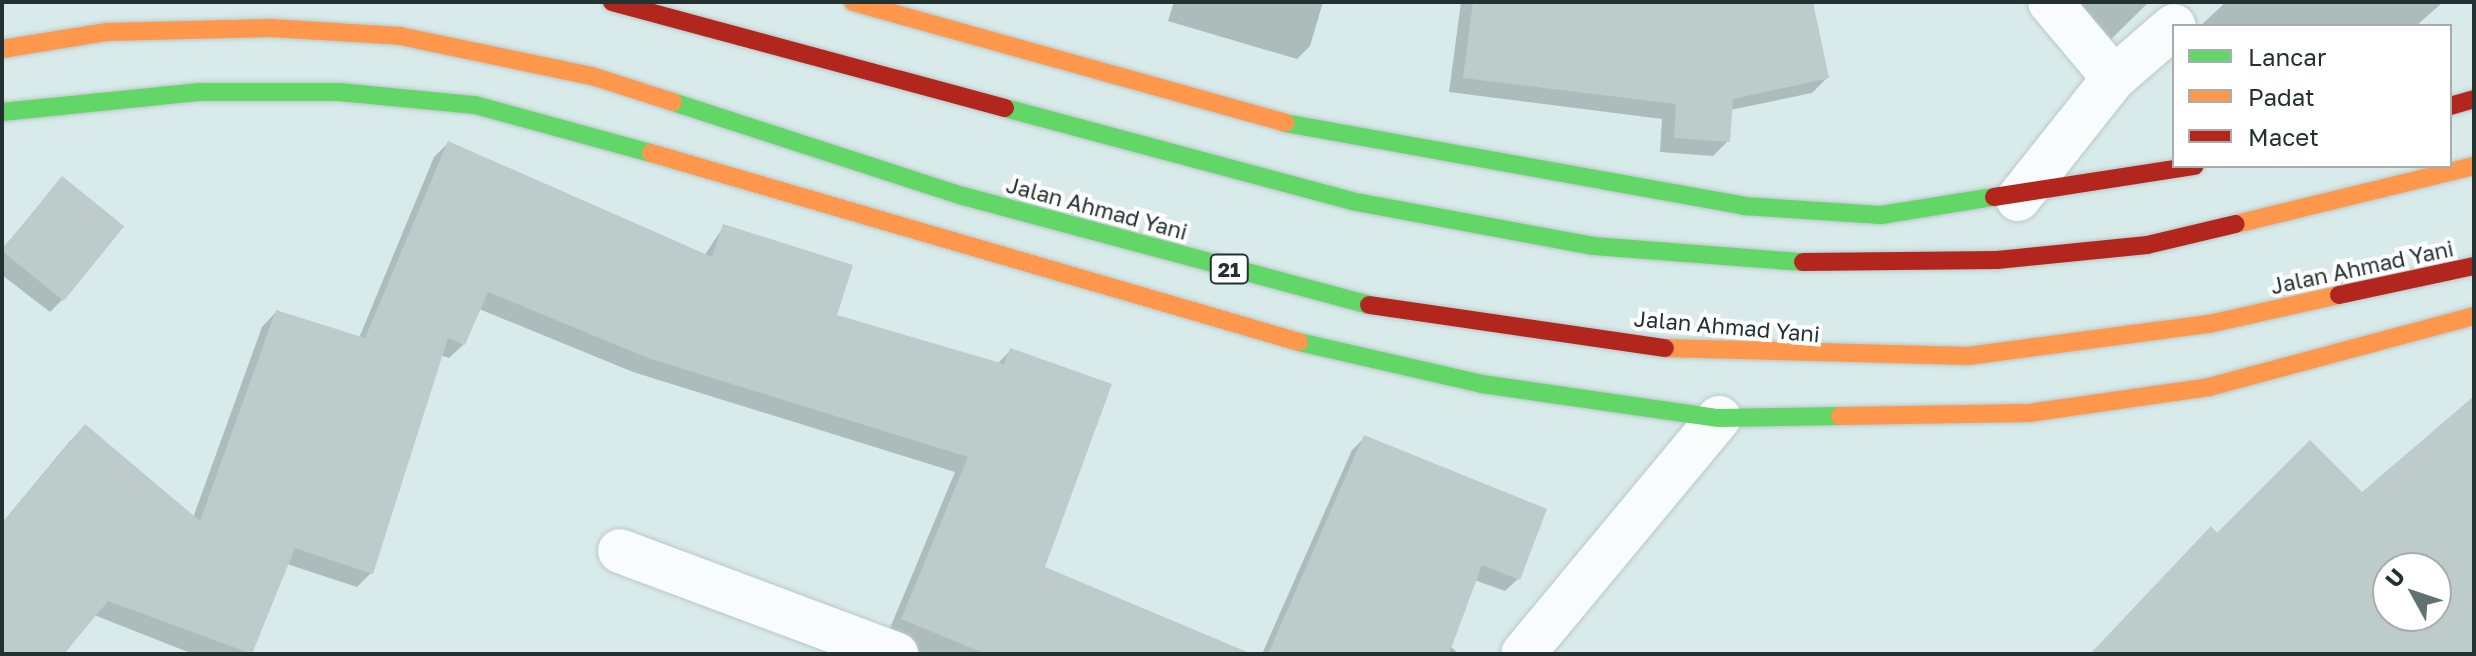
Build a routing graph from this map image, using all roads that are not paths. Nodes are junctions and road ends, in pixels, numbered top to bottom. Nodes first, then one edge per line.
1 (612, 2) edge
2 (853, 2) edge
3 (2050, 2) edge
4 (2202, 2) edge
5 (2176, 24) edge
6 (2172, 28) edge
7 (2, 49) edge
8 (2114, 78) junction
9 (2474, 99) edge
10 (2452, 105) edge
11 (2, 112) edge
12 (2474, 166) edge
13 (2184, 168) edge
14 (2018, 199) junction
15 (2474, 266) edge
16 (2474, 316) edge
17 (1719, 418) junction
18 (620, 551) dead end
19 (896, 654) edge
20 (1523, 654) edge

1 - 12 main road
2 - 14 main road
3 - 8 street
4 - 5 street
6 - 8 street
7 - 15 main road, Jalan Ahmad Yani / 21
8 - 14 street
9 - 10 main road
11 - 17 main road
13 - 14 main road
16 - 17 main road
17 - 20 street
18 - 19 street

